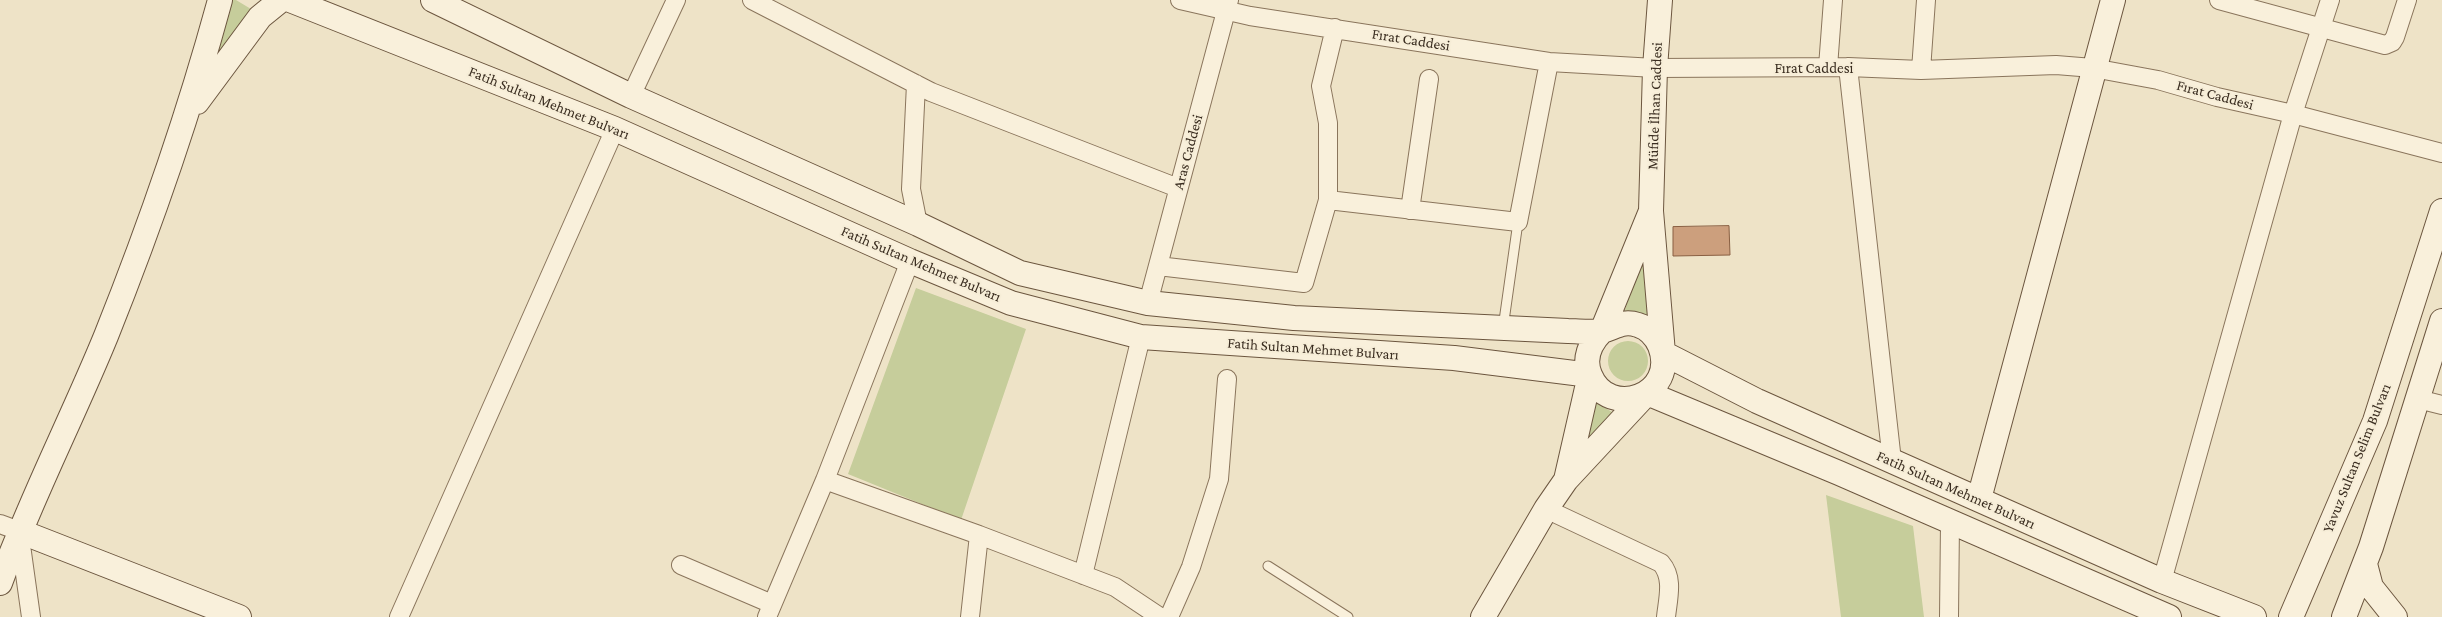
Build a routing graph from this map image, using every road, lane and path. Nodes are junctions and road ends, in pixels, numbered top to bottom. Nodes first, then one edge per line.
1 (220, 0) edge
2 (281, 0) edge
3 (290, 0) edge
4 (433, 0) edge
5 (676, 0) edge
6 (752, 0) edge
7 (1180, 0) edge
8 (1660, 0) edge
9 (1833, 0) edge
10 (1926, 0) edge
11 (2112, 0) edge
12 (2219, 0) edge
13 (2330, 0) edge
14 (2406, 0) edge
15 (1227, 5) edge
16 (1335, 28) junction
17 (2322, 29) junction
18 (1549, 62) junction
19 (1828, 67) junction
20 (1848, 67) junction
21 (1655, 68) junction
22 (2093, 68) junction
23 (1921, 70) junction
24 (1429, 79) dead end
25 (916, 84) junction
26 (630, 96) junction
27 (188, 113) junction
28 (2293, 114) junction
29 (615, 129) junction
30 (2442, 153) edge
31 (1178, 188) junction
32 (1328, 200) junction
33 (1410, 210) junction
34 (1651, 211) junction
35 (2442, 211) edge
36 (1518, 222) junction
37 (918, 224) junction
38 (910, 261) junction
39 (1158, 266) junction
40 (1148, 304) junction
41 (2442, 321) edge
42 (1503, 328) junction
43 (1602, 331) junction
44 (1141, 336) junction
45 (1663, 353) junction
46 (1590, 376) junction
47 (1227, 379) dead end
48 (1647, 393) junction
49 (2418, 399) junction
50 (2442, 405) edge
51 (1892, 461) junction
52 (825, 480) junction
53 (1566, 480) junction
54 (1978, 500) junction
55 (1546, 509) junction
56 (1950, 522) junction
57 (9, 527) edge
58 (979, 535) junction
59 (2365, 564) junction
60 (681, 565) dead end
61 (1268, 566) dead end
62 (1083, 575) junction
63 (2162, 581) junction
64 (0, 582) edge
65 (769, 610) edge
66 (31, 617) edge
67 (238, 617) edge
68 (399, 617) edge
69 (970, 617) edge
70 (1160, 617) edge
71 (1170, 617) edge
72 (1348, 617) edge
73 (1484, 617) edge
74 (1666, 617) edge
75 (1949, 617) edge
76 (2169, 617) edge
77 (2254, 617) edge
78 (2291, 617) edge
79 (2344, 617) edge
80 (2394, 617) edge

1 - 27 street
2 - 27 street
3 - 29 street, Fatih Sultan Mehmet Bulvarı
4 - 26 street, Fatih Sultan Mehmet Bulvarı
5 - 26 street
6 - 25 street
7 - 15 street, Fırat Caddesi
8 - 21 street, Müfide İlhan Caddesi
9 - 19 street
10 - 23 street
11 - 22 street
12 - 17 street
13 - 17 street
14 - 17 street
15 - 16 street, Fırat Caddesi
15 - 31 street, Aras Caddesi
16 - 18 street, Fırat Caddesi
16 - 32 street
17 - 28 street
18 - 21 street, Fırat Caddesi
18 - 36 street
19 - 20 street, Fırat Caddesi
19 - 21 street, Fırat Caddesi
20 - 23 street, Fırat Caddesi
20 - 51 street
21 - 34 street, Müfide İlhan Caddesi
22 - 23 street, Fırat Caddesi
22 - 28 street, Fırat Caddesi
22 - 54 street
24 - 33 street
25 - 31 street
25 - 37 street
26 - 37 street, Fatih Sultan Mehmet Bulvarı
27 - 57 street
28 - 30 street, Fırat Caddesi
28 - 63 street
29 - 38 street, Fatih Sultan Mehmet Bulvarı
29 - 68 street
31 - 39 street, Aras Caddesi
32 - 33 street
32 - 39 street
33 - 36 street
34 - 43 street
34 - 45 street
35 - 78 street, Yavuz Sultan Selim Bulvarı
36 - 42 lane
37 - 40 street, Fatih Sultan Mehmet Bulvarı
38 - 44 street, Fatih Sultan Mehmet Bulvarı
38 - 52 street
39 - 40 street, Aras Caddesi
40 - 42 street, Fatih Sultan Mehmet Bulvarı
41 - 49 street
42 - 43 street, Fatih Sultan Mehmet Bulvarı
43 - 45 street
43 - 46 street
44 - 46 street, Fatih Sultan Mehmet Bulvarı
44 - 62 street
45 - 48 street
45 - 51 street, Fatih Sultan Mehmet Bulvarı
46 - 48 street
46 - 53 street
47 - 71 street
48 - 53 street
48 - 56 street, Fatih Sultan Mehmet Bulvarı
49 - 50 street
49 - 59 street
51 - 54 street, Fatih Sultan Mehmet Bulvarı
52 - 58 street
52 - 65 street
53 - 55 street
54 - 63 street, Fatih Sultan Mehmet Bulvarı
55 - 73 street
55 - 74 street
56 - 75 street
56 - 76 street, Fatih Sultan Mehmet Bulvarı
57 - 64 street
57 - 66 street
57 - 67 street
58 - 62 street
58 - 69 street
59 - 79 street
59 - 80 street
60 - 65 street
61 - 72 lane
62 - 70 street
63 - 77 street, Fatih Sultan Mehmet Bulvarı

